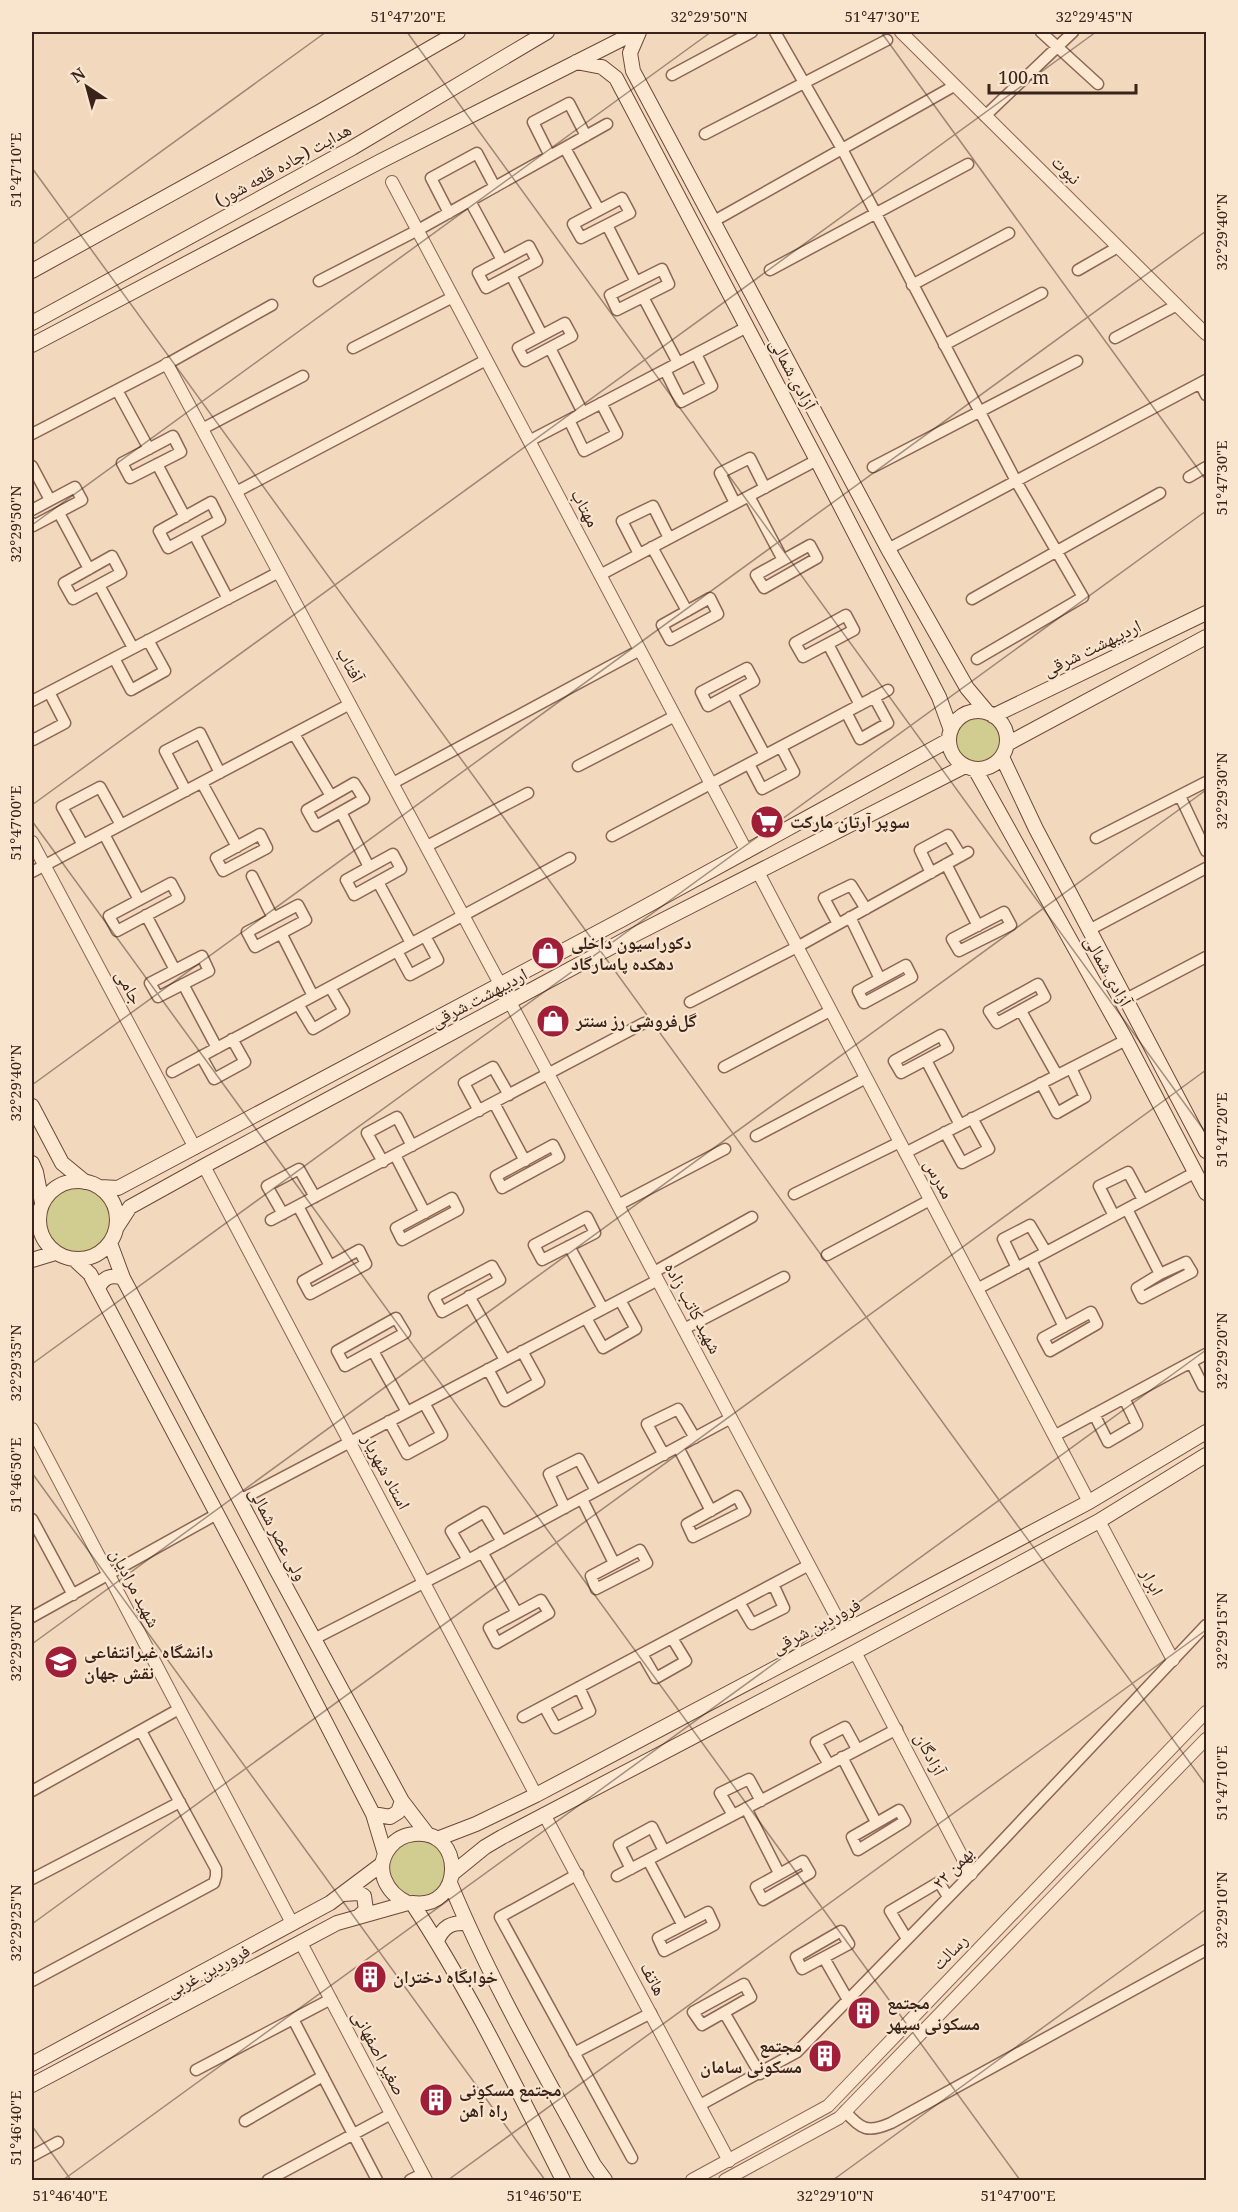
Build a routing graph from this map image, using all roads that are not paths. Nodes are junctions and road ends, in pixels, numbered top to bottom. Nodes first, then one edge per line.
1 (458, 32) edge
2 (548, 32) edge
3 (638, 32) edge
4 (752, 32) edge
5 (775, 32) edge
6 (901, 32) edge
7 (1041, 32) edge
8 (1073, 32) edge
9 (887, 40) dead end
10 (1058, 47) junction
11 (576, 62) junction
12 (633, 71) junction
13 (672, 75) dead end
14 (616, 78) junction
15 (805, 83) junction
16 (1098, 84) dead end
17 (954, 86) junction
18 (985, 116) junction
19 (607, 124) dead end
20 (705, 134) dead end
21 (586, 136) junction
22 (565, 148) junction
23 (842, 149) junction
24 (550, 156) junction
25 (968, 165) dead end
26 (392, 182) dead end
27 (495, 187) junction
28 (470, 201) junction
29 (599, 210) junction
30 (875, 212) junction
31 (449, 213) junction
32 (714, 221) junction
33 (607, 225) junction
34 (418, 230) junction
35 (1009, 233) dead end
36 (1118, 247) junction
37 (502, 260) junction
38 (770, 270) dead end
39 (1078, 270) dead end
40 (32, 271) edge
41 (511, 274) junction
42 (319, 282) dead end
43 (636, 282) junction
44 (912, 285) junction
45 (1042, 293) dead end
46 (453, 297) junction
47 (643, 297) junction
48 (272, 305) dead end
49 (1177, 305) junction
50 (32, 323) edge
51 (747, 327) junction
52 (1206, 334) edge
53 (542, 335) junction
54 (1115, 338) dead end
55 (32, 345) edge
56 (944, 345) junction
57 (353, 348) dead end
58 (550, 348) junction
59 (696, 354) junction
60 (486, 360) junction
61 (1077, 361) dead end
62 (678, 363) junction
63 (167, 364) junction
64 (665, 370) junction
65 (795, 374) junction
66 (303, 376) dead end
67 (1203, 381) edge
68 (777, 383) junction
69 (117, 390) junction
70 (1206, 395) edge
71 (601, 404) junction
72 (979, 412) junction
73 (583, 413) junction
74 (568, 420) junction
75 (202, 429) junction
76 (32, 432) edge
77 (529, 441) junction
78 (149, 449) junction
79 (817, 460) junction
80 (157, 464) junction
81 (32, 466) edge
82 (873, 467) dead end
83 (1206, 467) edge
84 (1189, 477) dead end
85 (1016, 481) junction
86 (765, 488) junction
87 (236, 492) junction
88 (1160, 493) dead end
89 (749, 496) junction
90 (50, 500) junction
91 (735, 503) junction
92 (32, 510) edge
93 (59, 513) junction
94 (185, 517) junction
95 (32, 522) edge
96 (194, 534) junction
97 (669, 538) junction
98 (652, 547) junction
99 (888, 549) junction
100 (1056, 550) junction
101 (639, 554) junction
102 (783, 560) junction
103 (89, 569) junction
104 (279, 572) junction
105 (600, 575) junction
106 (99, 585) junction
107 (972, 598) dead end
108 (228, 599) junction
109 (687, 611) junction
110 (1206, 614) edge
111 (1206, 637) edge
112 (148, 640) junction
113 (828, 644) junction
114 (133, 648) junction
115 (640, 650) junction
116 (114, 658) junction
117 (977, 659) dead end
118 (888, 690) dead end
119 (49, 692) junction
120 (732, 693) junction
121 (874, 698) junction
122 (32, 701) edge
123 (350, 704) junction
124 (860, 705) junction
125 (846, 712) junction
126 (991, 714) junction
127 (675, 716) junction
128 (294, 734) junction
129 (950, 735) junction
130 (32, 738) edge
131 (781, 747) junction
132 (1004, 751) junction
133 (765, 755) junction
134 (749, 764) junction
135 (578, 766) dead end
136 (970, 768) junction
137 (220, 773) junction
138 (1206, 782) edge
139 (202, 783) junction
140 (393, 783) junction
141 (711, 784) junction
142 (186, 791) junction
143 (528, 793) dead end
144 (331, 796) junction
145 (1180, 796) junction
146 (341, 812) junction
147 (121, 825) junction
148 (104, 834) junction
149 (612, 836) dead end
150 (1096, 838) dead end
151 (32, 842) edge
152 (83, 845) junction
153 (237, 846) dead end
154 (427, 846) junction
155 (1206, 851) edge
156 (747, 852) junction
157 (570, 858) dead end
158 (946, 864) junction
159 (44, 866) junction
160 (369, 867) junction
161 (1206, 868) edge
162 (32, 872) edge
163 (758, 872) junction
164 (931, 873) junction
165 (252, 876) dead end
166 (378, 882) junction
167 (139, 900) junction
168 (644, 908) junction
169 (866, 909) junction
170 (146, 915) junction
171 (464, 915) junction
172 (850, 917) junction
173 (273, 918) junction
174 (838, 924) junction
175 (978, 926) junction
176 (605, 928) junction
177 (648, 928) junction
178 (1089, 930) junction
179 (281, 933) junction
180 (425, 936) junction
181 (411, 943) junction
182 (616, 945) junction
183 (797, 947) junction
184 (396, 951) junction
185 (1206, 957) edge
186 (175, 970) junction
187 (880, 979) junction
188 (183, 984) junction
189 (500, 984) junction
190 (330, 987) junction
191 (313, 996) junction
192 (1126, 999) junction
193 (510, 1002) junction
194 (690, 1002) dead end
195 (298, 1004) junction
196 (830, 1011) junction
197 (1021, 1011) junction
198 (644, 1023) dead end
199 (232, 1039) junction
200 (1126, 1040) junction
201 (217, 1048) junction
202 (201, 1056) junction
203 (926, 1060) junction
204 (724, 1067) dead end
205 (1071, 1068) junction
206 (172, 1072) dead end
207 (548, 1074) junction
208 (1057, 1075) junction
209 (866, 1078) junction
210 (1041, 1083) junction
211 (509, 1095) junction
212 (494, 1103) junction
213 (32, 1106) edge
214 (479, 1110) junction
215 (972, 1118) junction
216 (960, 1125) junction
217 (945, 1132) junction
218 (756, 1136) dead end
219 (412, 1146) junction
220 (902, 1147) junction
221 (54, 1148) junction
222 (195, 1148) junction
223 (725, 1149) dead end
224 (1206, 1151) edge
225 (395, 1155) junction
226 (525, 1161) junction
227 (32, 1162) edge
228 (383, 1162) junction
229 (204, 1166) junction
230 (1196, 1172) junction
231 (133, 1180) junction
232 (85, 1182) junction
233 (99, 1187) junction
234 (1206, 1193) edge
235 (794, 1194) dead end
236 (315, 1197) junction
237 (930, 1200) junction
238 (1143, 1200) junction
239 (142, 1201) junction
240 (42, 1203) junction
241 (618, 1205) junction
242 (298, 1206) junction
243 (1127, 1209) junction
244 (425, 1213) junction
245 (283, 1214) junction
246 (1114, 1216) junction
247 (752, 1217) dead end
248 (271, 1220) dead end
249 (35, 1224) edge
250 (117, 1227) junction
251 (110, 1243) junction
252 (569, 1246) junction
253 (1046, 1252) junction
254 (55, 1253) junction
255 (827, 1255) dead end
256 (32, 1260) edge
257 (75, 1260) junction
258 (1031, 1260) junction
259 (330, 1266) junction
260 (1017, 1268) junction
261 (1160, 1274) junction
262 (656, 1276) junction
263 (784, 1277) dead end
264 (123, 1278) junction
265 (98, 1288) junction
266 (977, 1289) junction
267 (470, 1296) junction
268 (620, 1300) junction
269 (603, 1309) junction
270 (586, 1318) junction
271 (1064, 1327) junction
272 (684, 1329) junction
273 (373, 1351) junction
274 (522, 1351) junction
275 (1206, 1354) edge
276 (505, 1360) junction
277 (1191, 1362) junction
278 (488, 1370) junction
279 (1206, 1384) edge
280 (1125, 1398) junction
281 (424, 1403) junction
282 (407, 1412) junction
283 (1094, 1414) junction
284 (731, 1418) junction
285 (389, 1421) junction
286 (32, 1429) edge
287 (1206, 1432) edge
288 (1054, 1436) junction
289 (695, 1438) junction
290 (350, 1442) junction
291 (678, 1447) junction
292 (664, 1455) junction
293 (1206, 1455) edge
294 (596, 1491) junction
295 (582, 1499) junction
296 (240, 1500) junction
297 (1089, 1502) junction
298 (565, 1508) junction
299 (711, 1511) junction
300 (217, 1514) junction
301 (32, 1519) edge
302 (1099, 1521) junction
303 (502, 1542) junction
304 (482, 1552) junction
305 (468, 1560) junction
306 (614, 1563) junction
307 (809, 1565) junction
308 (108, 1576) junction
309 (424, 1583) junction
310 (773, 1584) junction
311 (73, 1595) junction
312 (739, 1602) junction
313 (517, 1613) junction
314 (32, 1617) edge
315 (1206, 1625) edge
316 (844, 1631) junction
317 (672, 1638) junction
318 (314, 1639) junction
319 (855, 1652) junction
320 (642, 1654) junction
321 (1173, 1660) junction
322 (579, 1687) junction
323 (544, 1706) junction
324 (179, 1709) junction
325 (1206, 1712) edge
326 (524, 1717) dead end
327 (897, 1729) junction
328 (141, 1731) junction
329 (1206, 1739) edge
330 (857, 1749) junction
331 (842, 1757) junction
332 (829, 1765) junction
333 (32, 1791) edge
334 (536, 1795) junction
335 (402, 1801) junction
336 (760, 1801) junction
337 (180, 1802) junction
338 (746, 1808) junction
339 (373, 1814) junction
340 (544, 1814) junction
341 (733, 1815) junction
342 (876, 1822) junction
343 (476, 1824) junction
344 (432, 1837) junction
345 (485, 1848) junction
346 (664, 1851) junction
347 (384, 1859) junction
348 (648, 1860) junction
349 (631, 1869) junction
350 (779, 1873) junction
351 (578, 1874) junction
352 (971, 1874) junction
353 (617, 1876) dead end
354 (451, 1878) junction
355 (32, 1879) edge
356 (342, 1894) junction
357 (948, 1897) junction
358 (410, 1903) junction
359 (359, 1916) junction
360 (292, 1923) junction
361 (466, 1923) junction
362 (682, 1924) junction
363 (907, 1940) junction
364 (437, 1941) junction
365 (301, 1943) junction
366 (1206, 1950) edge
367 (825, 1958) junction
368 (32, 1981) edge
369 (331, 1999) junction
370 (848, 2000) junction
371 (651, 2013) junction
372 (725, 2014) junction
373 (292, 2019) junction
374 (89, 2033) junction
375 (98, 2049) junction
376 (574, 2053) junction
377 (32, 2064) edge
378 (196, 2070) dead end
379 (760, 2074) junction
380 (323, 2076) junction
381 (32, 2085) edge
382 (700, 2105) junction
383 (845, 2111) junction
384 (391, 2114) junction
385 (245, 2121) dead end
386 (353, 2134) junction
387 (58, 2142) dead end
388 (32, 2156) edge
389 (632, 2158) dead end
390 (729, 2161) junction
391 (424, 2177) edge
392 (268, 2181) edge
393 (377, 2181) edge
394 (410, 2181) edge
395 (563, 2181) edge
396 (605, 2181) edge
397 (692, 2181) edge
398 (725, 2181) edge

1 - 40 main road, هدایت (جاده قلعه شور)
2 - 50 main road, هدایت (جاده قلعه شور)
3 - 11 main road
3 - 12 main road
4 - 13 street
5 - 15 street
6 - 17 street, نبوت
7 - 10 street
8 - 10 street
9 - 15 street
10 - 16 street
10 - 18 street
11 - 14 main road
11 - 55 main road
12 - 14 main road
12 - 32 main road, آزادی شمالی
14 - 51 main road, آزادی شمالی
15 - 20 street
15 - 23 street
17 - 18 street, نبوت
17 - 23 street
18 - 36 street, نبوت
19 - 21 street
21 - 22 street
21 - 24 street
22 - 24 street
22 - 29 street
23 - 30 street
23 - 32 street
24 - 27 street
25 - 30 street
26 - 34 street, مهتاب
27 - 28 street
27 - 31 street
28 - 31 street
28 - 37 street
29 - 33 street
29 - 33 street
30 - 38 street
30 - 44 street
31 - 34 street
32 - 65 main road, آزادی شمالی
33 - 43 street
34 - 42 street
34 - 46 street, مهتاب
35 - 44 street
36 - 39 street
36 - 49 street, نبوت
37 - 41 street
37 - 41 street
41 - 53 street
43 - 47 street
43 - 47 street
44 - 56 street
45 - 56 street
46 - 57 street
46 - 60 street, مهتاب
47 - 62 street
48 - 63 street
49 - 52 street, نبوت
49 - 54 street
51 - 59 street
51 - 68 main road, آزادی شمالی
53 - 58 street
53 - 58 street
56 - 72 street
58 - 73 street
59 - 62 street
59 - 64 street
60 - 77 street, مهتاب
60 - 87 street
61 - 72 street
62 - 64 street
63 - 69 street
63 - 75 street, آفتاب
64 - 71 street
65 - 68 main road
65 - 99 main road, آزادی شمالی
66 - 75 street
67 - 70 street
67 - 85 street
68 - 79 main road, آزادی شمالی
69 - 76 street
69 - 78 street
71 - 73 street
71 - 74 street
72 - 82 street
72 - 85 street
73 - 74 street
74 - 77 street
75 - 87 street, آفتاب
77 - 105 street, مهتاب
78 - 80 street
78 - 80 street
79 - 86 street
79 - 129 main road, آزادی شمالی
80 - 94 street
81 - 90 street
83 - 84 street
85 - 99 street
85 - 100 street
86 - 89 street
86 - 91 street
87 - 104 street, آفتاب
88 - 100 street
89 - 91 street
89 - 102 street
90 - 92 street
90 - 93 street
91 - 97 street
93 - 95 street
93 - 103 street
94 - 96 street
94 - 96 street
96 - 108 street
97 - 98 street
97 - 101 street
98 - 101 street
98 - 109 street
99 - 126 main road, آزادی شمالی
100 - 107 street
100 - 117 street
101 - 105 street
102 - 102 street
103 - 106 street
103 - 106 street
104 - 108 street
104 - 123 street, آفتاب
105 - 115 street, مهتاب
106 - 114 street
108 - 112 street
109 - 109 street
110 - 126 main road, اردیبهشت شرقی
111 - 132 main road
112 - 114 street
112 - 116 street
113 - 113 street
113 - 124 street
114 - 116 street
115 - 127 street, مهتاب
115 - 140 street
116 - 119 street
118 - 121 street
119 - 122 street
119 - 130 street
120 - 120 street
120 - 133 street
121 - 124 street
121 - 125 street
123 - 128 street
123 - 140 street, آفتاب
124 - 125 street
125 - 131 street
126 - 129 main road
126 - 132 main road
127 - 135 street
127 - 141 street, مهتاب
128 - 137 street
128 - 144 street
129 - 136 main road
129 - 156 main road, اردیبهشت شرقی
131 - 133 street
131 - 134 street
132 - 136 main road
132 - 178 main road, آزادی شمالی
133 - 134 street
134 - 141 street
136 - 163 main road, اردیبهشت شرقی
136 - 200 main road, آزادی شمالی
137 - 139 street
137 - 142 street
138 - 145 street
139 - 142 street
139 - 153 street
140 - 154 street, آفتاب
141 - 149 street
141 - 156 street, مهتاب
142 - 147 street
143 - 154 street
144 - 146 street
144 - 146 street
145 - 150 street
145 - 155 street
146 - 160 street
147 - 148 street
147 - 152 street
148 - 152 street
148 - 167 street
151 - 159 street, جامی
152 - 159 street
154 - 171 street, آفتاب
156 - 168 main road, اردیبهشت شرقی
157 - 171 street
158 - 164 street
158 - 164 street
158 - 175 street
159 - 162 street
159 - 222 street, جامی
160 - 166 street
160 - 166 street
161 - 178 street
163 - 177 main road, اردیبهشت شرقی
163 - 183 street, مدرس
164 - 169 street
165 - 173 street
166 - 181 street
167 - 170 street
167 - 170 street
168 - 176 main road, اردیبهشت شرقی
168 - 177 main road
169 - 172 street
169 - 174 street
170 - 186 street
171 - 180 street
171 - 189 street, آفتاب
172 - 174 street
172 - 187 street
173 - 179 street
173 - 179 street
174 - 183 street
175 - 175 street
176 - 182 main road
176 - 189 main road, اردیبهشت شرقی
177 - 182 main road, اردیبهشت شرقی
178 - 192 main road, آزادی شمالی
179 - 191 street
180 - 181 street
180 - 184 street
181 - 184 street
182 - 193 main road, اردیبهشت شرقی
183 - 194 street
183 - 196 street, مدرس
184 - 190 street
185 - 192 street
186 - 188 street
186 - 188 street
187 - 187 street
188 - 201 street
189 - 222 main road, اردیبهشت شرقی
190 - 191 street
190 - 195 street
191 - 195 street
192 - 224 main road, آزادی شمالی
193 - 207 street, شهید کاتب زاده
193 - 229 main road, اردیبهشت شرقی
195 - 199 street
196 - 204 street
196 - 209 street, مدرس
197 - 197 street
197 - 208 street
198 - 207 street
199 - 201 street
199 - 202 street
200 - 205 street
200 - 230 main road, آزادی شمالی
201 - 202 street
202 - 206 street
203 - 203 street
203 - 216 street
205 - 208 street
205 - 210 street
207 - 211 street
207 - 241 street, شهید کاتب زاده
208 - 210 street
209 - 218 street
209 - 220 street, مدرس
210 - 215 street
211 - 212 street
211 - 214 street
212 - 214 street
212 - 226 street
213 - 221 main road
214 - 219 street
215 - 216 street
215 - 217 street
216 - 217 street
217 - 220 street
219 - 225 street
219 - 228 street
220 - 235 street
220 - 237 street, مدرس
221 - 227 main road
221 - 232 main road
222 - 231 main road, اردیبهشت شرقی
223 - 241 street
225 - 228 street
225 - 244 street
226 - 226 street
227 - 240 main road
228 - 236 street
229 - 239 main road, اردیبهشت شرقی
229 - 290 street, استاد شهریار
230 - 234 main road, آزادی شمالی
230 - 238 street
231 - 233 main road, اردیبهشت شرقی
231 - 239 main road
232 - 233 main road
232 - 240 main road
233 - 250 main road
236 - 242 street
236 - 245 street
237 - 255 street
237 - 266 street, مدرس
238 - 243 street
238 - 246 street
239 - 250 main road, اردیبهشت شرقی
240 - 249 main road
241 - 262 street, شهید کاتب زاده
242 - 245 street
242 - 259 street
243 - 246 street
243 - 261 street
244 - 244 street
245 - 248 street
246 - 253 street
247 - 262 street
249 - 254 main road
250 - 251 main road
251 - 257 main road
251 - 264 main road, ولی عصر شمالی
252 - 252 street
252 - 269 street
253 - 258 street
253 - 260 street
254 - 256 main road
254 - 257 main road
257 - 265 main road
258 - 260 street
258 - 271 street
259 - 259 street
260 - 266 street
261 - 261 street
262 - 268 street
262 - 272 street, شهید کاتب زاده
263 - 272 street
264 - 265 main road
264 - 296 main road, ولی عصر شمالی
265 - 300 main road
266 - 288 street, مدرس
267 - 267 street
267 - 276 street
268 - 269 street
268 - 270 street
269 - 270 street
270 - 274 street
271 - 271 street
272 - 284 street, شهید کاتب زاده
273 - 273 street
273 - 282 street
274 - 276 street
274 - 278 street
275 - 277 street
276 - 278 street
277 - 279 street
277 - 280 street
278 - 281 street
280 - 283 street
280 - 283 street
281 - 282 street
281 - 285 street
282 - 285 street
283 - 288 street
284 - 289 street
284 - 307 street, شهید کاتب زاده
285 - 290 street
286 - 308 street, شهید مرادیان
287 - 297 main road, فروردین شرقی
288 - 297 street, مدرس
289 - 291 street
289 - 292 street
290 - 296 street
290 - 309 street, استاد شهریار
291 - 292 street
291 - 299 street
292 - 294 street
293 - 302 main road
294 - 295 street
294 - 298 street
295 - 298 street
295 - 306 street
296 - 318 main road, ولی عصر شمالی
297 - 316 main road, فروردین شرقی
298 - 303 street
299 - 299 street
300 - 308 street
300 - 339 main road
301 - 311 street
302 - 319 main road
302 - 321 street, ابرار
303 - 304 street
303 - 305 street
304 - 305 street
304 - 313 street
305 - 309 street
306 - 306 street
307 - 310 street
307 - 316 street, شهید کاتب زاده
308 - 311 street
308 - 324 street, شهید مرادیان
309 - 318 street
309 - 334 street, استاد شهریار
310 - 312 street
310 - 312 street
311 - 314 street
312 - 317 street
313 - 313 street
315 - 321 street, ۲۲ بهمن
316 - 334 main road, فروردین شرقی
317 - 320 street
317 - 320 street
318 - 335 main road, ولی عصر شمالی
319 - 327 street, آزادگان
319 - 340 main road
320 - 322 street
321 - 352 street, ۲۲ بهمن
322 - 323 street
322 - 323 street
323 - 326 street
324 - 328 street
324 - 360 street, شهید مرادیان
325 - 390 street, رسالت
327 - 330 street
327 - 352 street, آزادگان
328 - 333 street
328 - 337 street
329 - 383 street, رسالت
330 - 331 street
330 - 332 street
331 - 332 street
331 - 342 street
332 - 336 street
334 - 343 main road, فروردین شرقی
335 - 339 main road
335 - 344 main road, ولی عصر شمالی
336 - 338 street
336 - 341 street
337 - 355 street
337 - 368 street
338 - 341 street
338 - 350 street
339 - 347 main road
340 - 345 main road
340 - 351 street, هاتف
341 - 346 street
342 - 342 street
343 - 344 main road, فروردین شرقی
343 - 345 main road
344 - 347 main road
344 - 354 main road
345 - 354 main road
346 - 348 street
346 - 349 street
347 - 356 main road, فروردین غربی
347 - 358 main road
348 - 349 street
348 - 362 street
349 - 353 street
350 - 350 street
351 - 371 street, هاتف
351 - 376 street
352 - 357 street, ۲۲ بهمن
354 - 358 main road
354 - 361 main road
356 - 359 main road
356 - 360 main road, فروردین غربی
357 - 363 street, ۲۲ بهمن
357 - 363 street
358 - 359 main road, فروردین غربی
358 - 364 main road
359 - 365 main road, فروردین غربی
360 - 374 main road, فروردین غربی
361 - 364 main road
361 - 396 main road
362 - 362 street
363 - 370 street, ۲۲ بهمن
364 - 395 main road
365 - 369 street, صغیر اصفهانی
365 - 375 main road, فروردین غربی
366 - 383 street
367 - 367 street
367 - 370 street
369 - 373 street
369 - 384 street, صغیر اصفهانی
370 - 379 street, ۲۲ بهمن
371 - 376 street
371 - 382 street, هاتف
372 - 372 street
372 - 379 street
373 - 378 street
373 - 380 street
374 - 375 main road
374 - 377 main road, فروردین غربی
375 - 381 main road, فروردین غربی
376 - 389 street
379 - 382 street, ۲۲ بهمن
380 - 385 street
380 - 386 street
382 - 390 street, هاتف
383 - 398 street, رسالت
384 - 386 street
384 - 391 street, صغیر اصفهانی
386 - 392 street
386 - 393 street
387 - 388 street
390 - 397 street, رسالت
391 - 394 street

